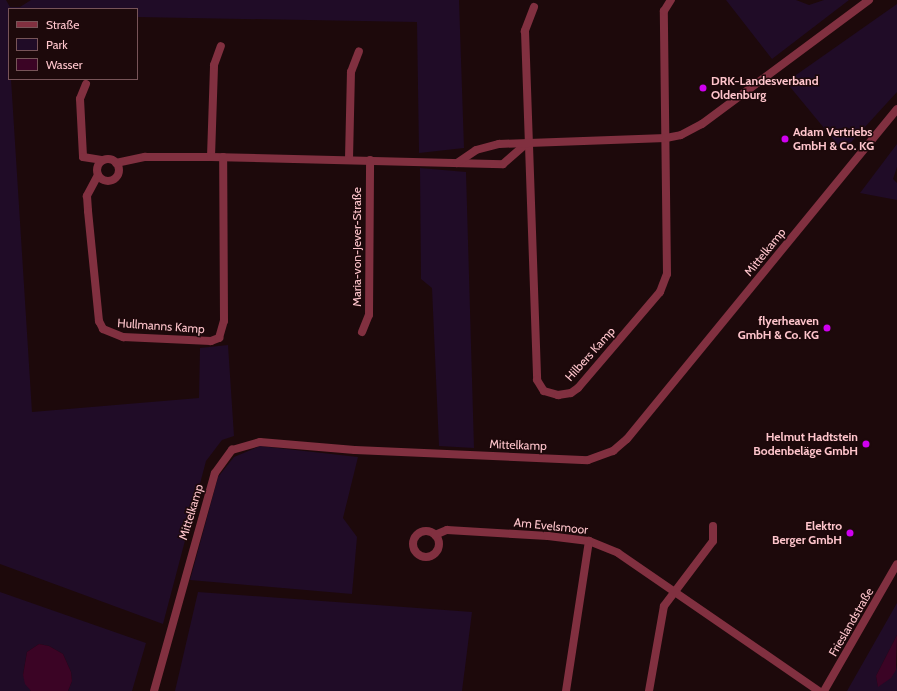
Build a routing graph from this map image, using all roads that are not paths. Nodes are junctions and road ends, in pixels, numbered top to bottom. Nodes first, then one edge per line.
1 (671, 0) edge
2 (869, 0) edge
3 (534, 7) dead end
4 (221, 46) dead end
5 (359, 51) dead end
6 (86, 84) dead end
7 (897, 109) edge
8 (666, 138) junction
9 (528, 142) junction
10 (211, 157) junction
11 (223, 157) junction
12 (349, 159) junction
13 (104, 160) junction
14 (370, 160) junction
15 (116, 163) junction
16 (457, 163) junction
17 (98, 175) junction
18 (362, 332) dead end
19 (714, 526) dead end
20 (435, 535) dead end
21 (589, 541) junction
22 (897, 564) edge
23 (675, 592) junction
24 (154, 691) edge
25 (566, 691) edge
26 (649, 691) edge
27 (819, 691) edge
28 (824, 691) edge

1 - 8 street
2 - 8 street
3 - 9 street
4 - 10 street
5 - 12 street
6 - 13 street
7 - 24 street, Mittelkamp
8 - 9 street
8 - 9 street, Hilbers Kamp
9 - 16 street
9 - 16 street
10 - 11 street
10 - 15 street
11 - 12 street
11 - 17 street, Hullmanns Kamp
12 - 14 street
13 - 15 street
13 - 17 street
14 - 16 street
14 - 18 street, Maria-von-Jever-Straße
15 - 17 street
19 - 23 street
20 - 21 street, Am Evelsmoor
21 - 23 street, Am Evelsmoor
21 - 25 street
22 - 28 street, Frieslandstraße
23 - 26 street
23 - 27 street, Am Evelsmoor

